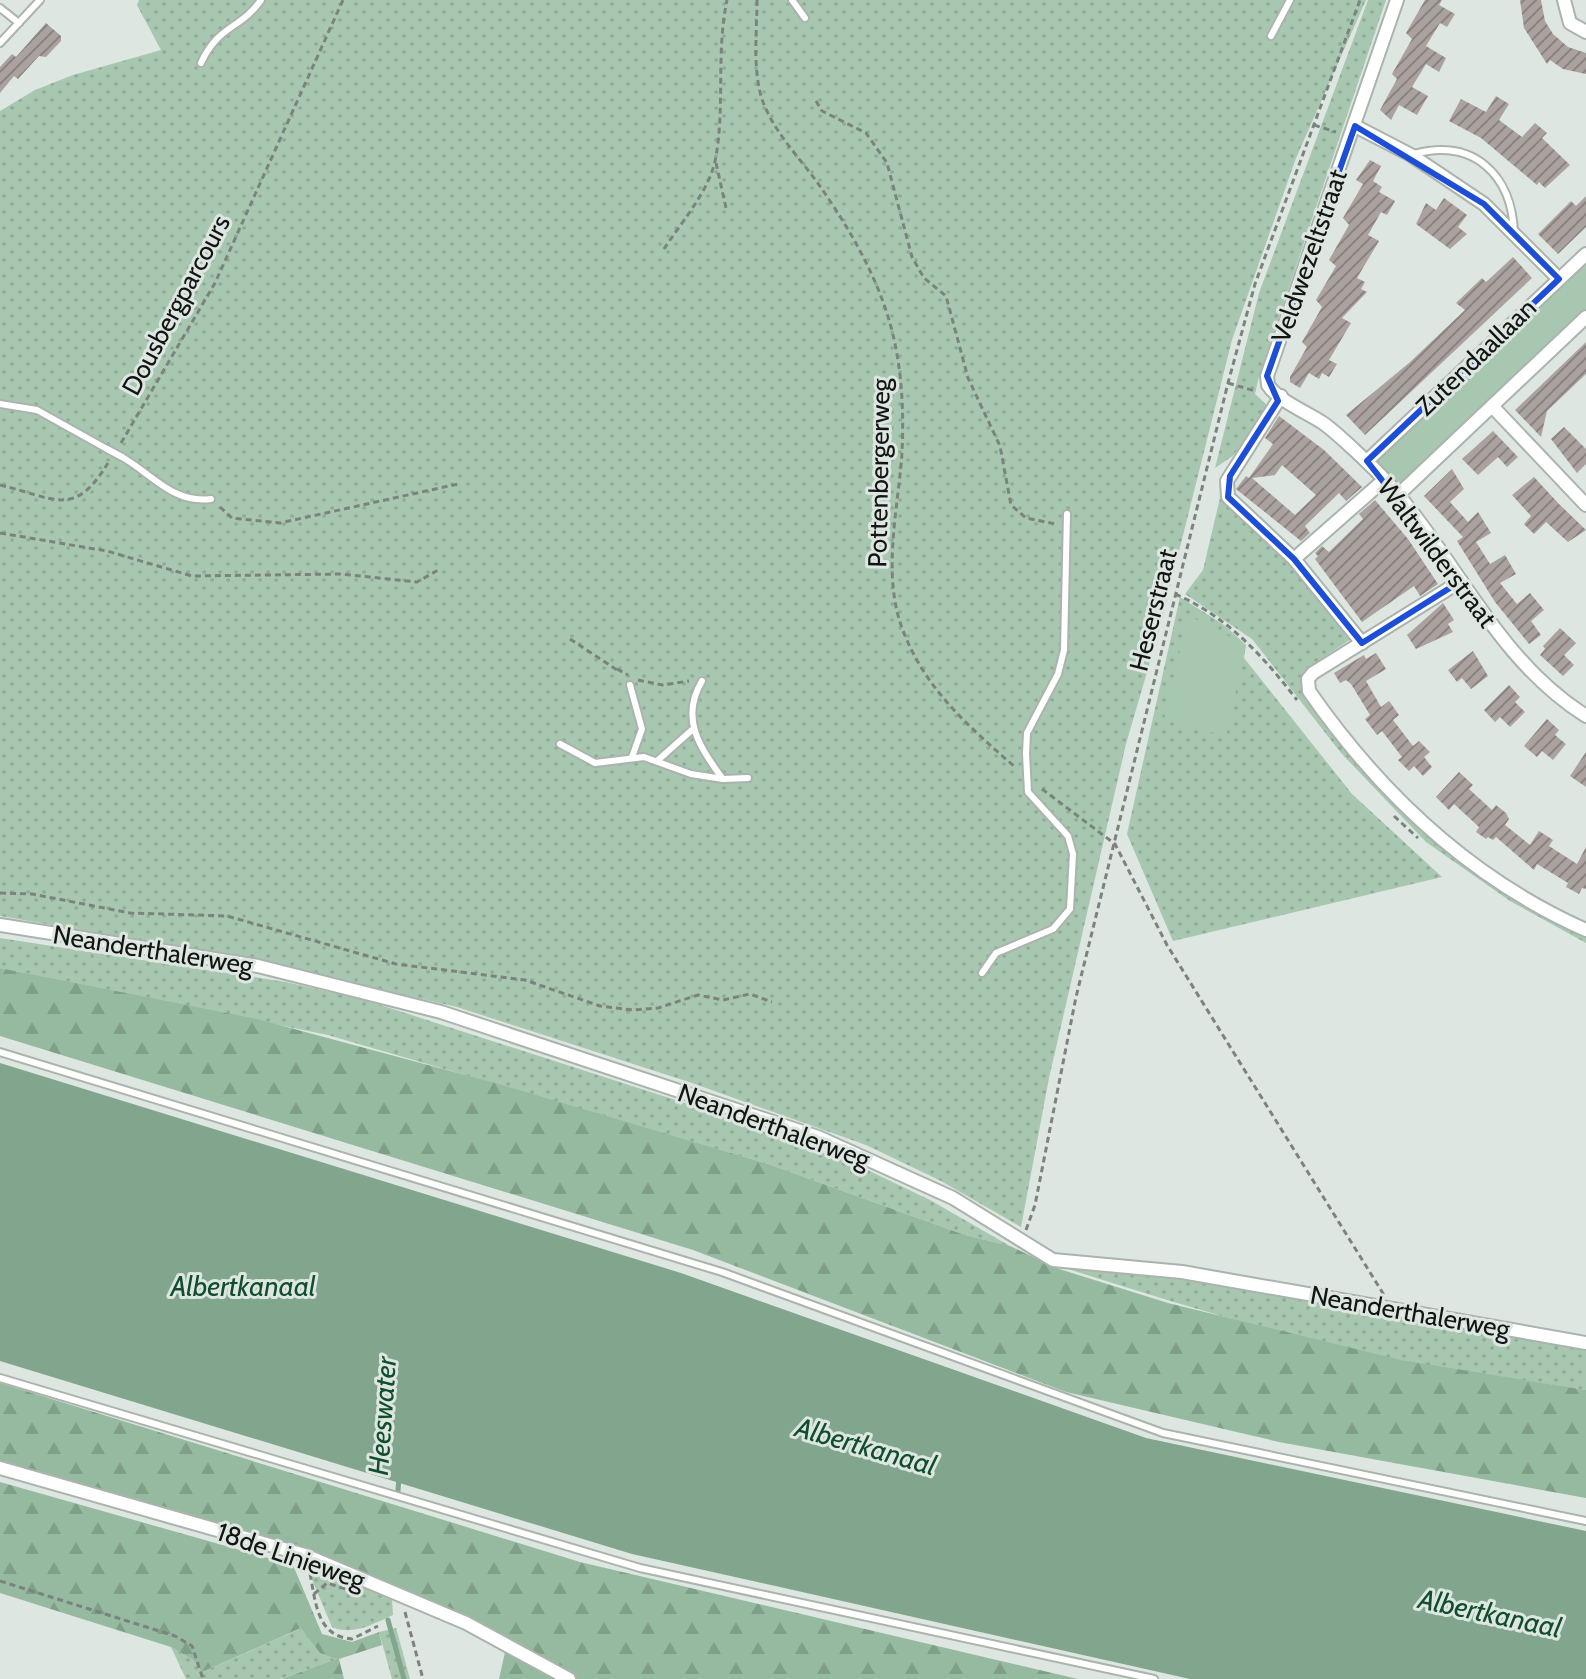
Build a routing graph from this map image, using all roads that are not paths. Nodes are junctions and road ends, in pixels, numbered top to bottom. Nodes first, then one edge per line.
1 (40, 0) edge
2 (261, 0) edge
3 (792, 0) edge
4 (1290, 0) edge
5 (1397, 0) edge
6 (1564, 0) edge
7 (0, 8) edge
8 (805, 18) dead end
9 (19, 23) junction
10 (1586, 32) edge
11 (1271, 36) dead end
12 (0, 43) edge
13 (201, 63) dead end
14 (1355, 126) junction
15 (1411, 155) junction
16 (1514, 233) junction
17 (1586, 254) edge
18 (1559, 279) junction
19 (1586, 317) edge
20 (1281, 396) junction
21 (0, 404) edge
22 (1492, 406) junction
23 (1367, 461) junction
24 (1384, 480) junction
25 (1398, 495) junction
26 (211, 499) road end
27 (1586, 505) edge
28 (1067, 514) dead end
29 (1294, 559) junction
30 (1461, 581) junction
31 (1362, 643) junction
32 (702, 681) road end
33 (630, 685) road end
34 (1586, 716) edge
35 (693, 729) junction
36 (560, 744) dead end
37 (632, 757) junction
38 (657, 761) junction
39 (748, 778) dead end
40 (723, 779) junction
41 (0, 925) edge
42 (1586, 930) edge
43 (982, 973) dead end
44 (0, 1052) edge
45 (1586, 1343) edge
46 (0, 1378) edge
47 (0, 1468) edge
48 (1586, 1521) edge
49 (569, 1679) edge
50 (1154, 1679) edge

1 - 9 lane
2 - 13 lane
3 - 8 lane
4 - 11 lane
5 - 14 street, Veldwezeltstraat
6 - 10 street
7 - 9 lane
9 - 12 lane
14 - 15 street
14 - 20 street, Veldwezeltstraat
15 - 16 street
15 - 16 lane
16 - 18 street
17 - 18 street, Zutendaallaan
18 - 23 street, Zutendaallaan
19 - 22 street, Zutendaallaan
20 - 23 street, Waltwilderstraat
20 - 29 street
21 - 26 lane, bridge
22 - 25 street, Zutendaallaan
22 - 27 street
23 - 24 street, Waltwilderstraat
24 - 25 street, Waltwilderstraat
24 - 29 street
25 - 30 street, Waltwilderstraat
28 - 43 lane
29 - 31 street
30 - 31 street
30 - 34 street, Waltwilderstraat
31 - 42 street
32 - 35 lane
33 - 37 lane
35 - 38 lane
35 - 40 lane
36 - 37 lane
37 - 38 lane
38 - 40 lane
39 - 40 lane
41 - 45 street, Neanderthalerweg
44 - 48 lane
46 - 50 lane
47 - 49 street, 18de Linieweg

